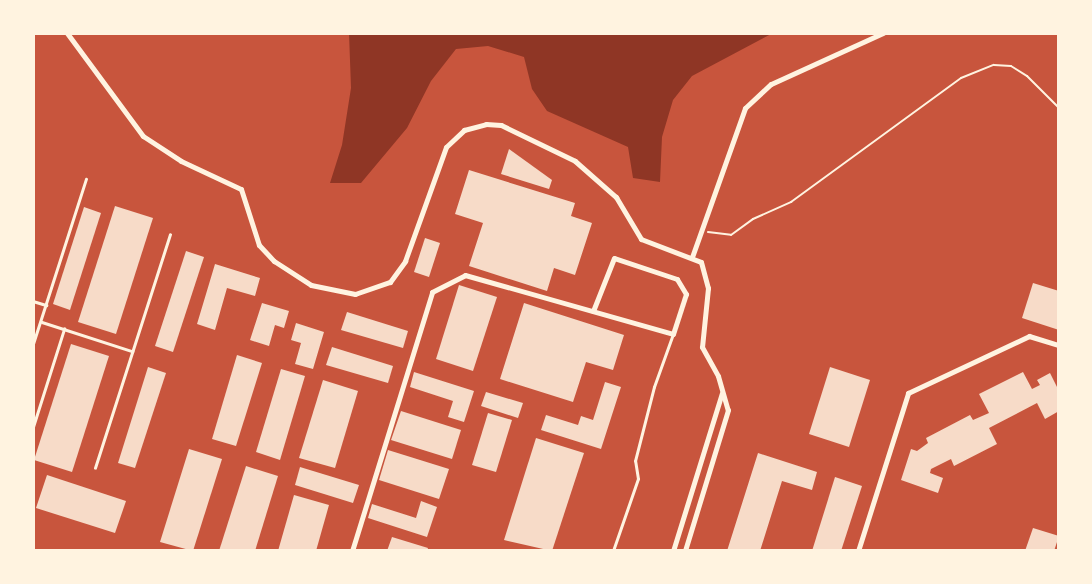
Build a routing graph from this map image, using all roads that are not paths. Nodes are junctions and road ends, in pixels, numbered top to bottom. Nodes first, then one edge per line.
1 (67, 33) edge
2 (883, 33) edge
3 (86, 179) dead end
4 (170, 234) dead end
5 (692, 257) junction
6 (33, 301) edge
7 (46, 305) junction
8 (593, 311) junction
9 (40, 322) junction
10 (64, 330) junction
11 (673, 334) junction
12 (33, 344) edge
13 (1059, 345) edge
14 (132, 351) junction
15 (723, 390) junction
16 (33, 427) edge
17 (95, 468) dead end
18 (352, 551) edge
19 (614, 551) edge
20 (673, 551) edge
21 (685, 551) edge
22 (858, 551) edge

1 - 5 street
2 - 5 street
3 - 7 lane
4 - 14 lane
5 - 15 street
6 - 7 lane
7 - 9 lane
8 - 11 street
8 - 11 street
8 - 18 street
9 - 10 lane
9 - 12 lane
10 - 14 lane
10 - 16 lane
11 - 19 lane
13 - 22 street
14 - 17 lane
15 - 20 street
15 - 21 street

